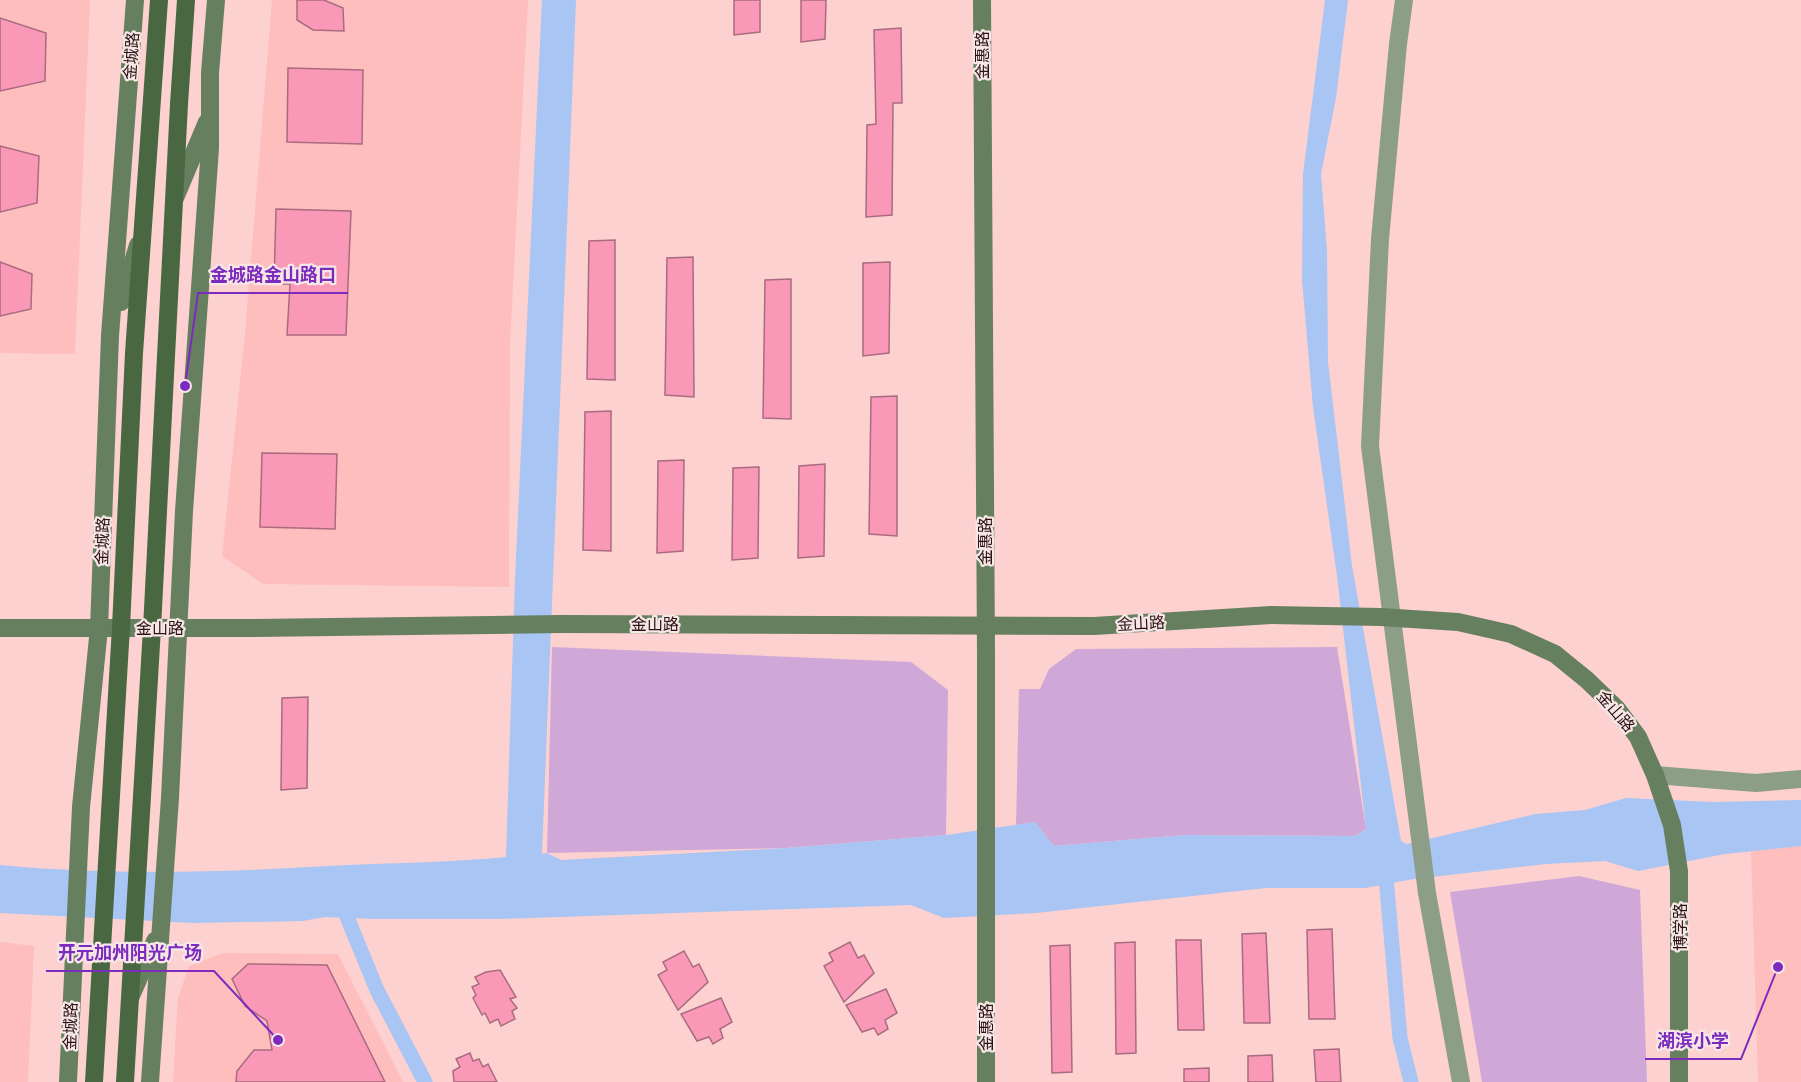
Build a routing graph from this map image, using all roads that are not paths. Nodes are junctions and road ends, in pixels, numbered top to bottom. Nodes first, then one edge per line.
1 (135, 0) edge
2 (159, 0) edge
3 (186, 0) edge
4 (216, 0) edge
5 (982, 0) edge
6 (1404, 0) edge
7 (210, 115) junction
8 (174, 200) junction
9 (143, 226) junction
10 (110, 336) junction
11 (1386, 617) junction
12 (985, 624) junction
13 (121, 627) junction
14 (0, 628) edge
15 (99, 628) junction
16 (152, 628) junction
17 (178, 628) junction
18 (1801, 779) edge
19 (1657, 781) junction
20 (160, 928) junction
21 (130, 997) junction
22 (68, 1082) edge
23 (94, 1082) edge
24 (125, 1082) edge
25 (150, 1082) edge
26 (986, 1082) edge
27 (1461, 1082) edge
28 (1679, 1082) edge

1 - 10 main road, 金城路
2 - 9 main road, 金城路
3 - 8 main road
4 - 7 main road
5 - 12 main road, 金惠路
6 - 11 street
7 - 8 main road
7 - 17 main road
8 - 16 main road
9 - 10 main road
9 - 13 main road, 金城路
10 - 15 main road, 金城路
11 - 12 main road, 金山路
11 - 19 main road, 金山路
11 - 27 street
12 - 17 main road, 金山路
12 - 26 main road, 金惠路
13 - 15 main road, 金山路
13 - 16 main road, 金山路
13 - 23 main road, 金城路
14 - 15 main road, 金山路
15 - 22 main road, 金城路
16 - 17 main road, 金山路
16 - 21 main road
17 - 20 main road
18 - 19 street
19 - 28 main road, 博学路
20 - 21 main road
20 - 25 main road
21 - 24 main road

